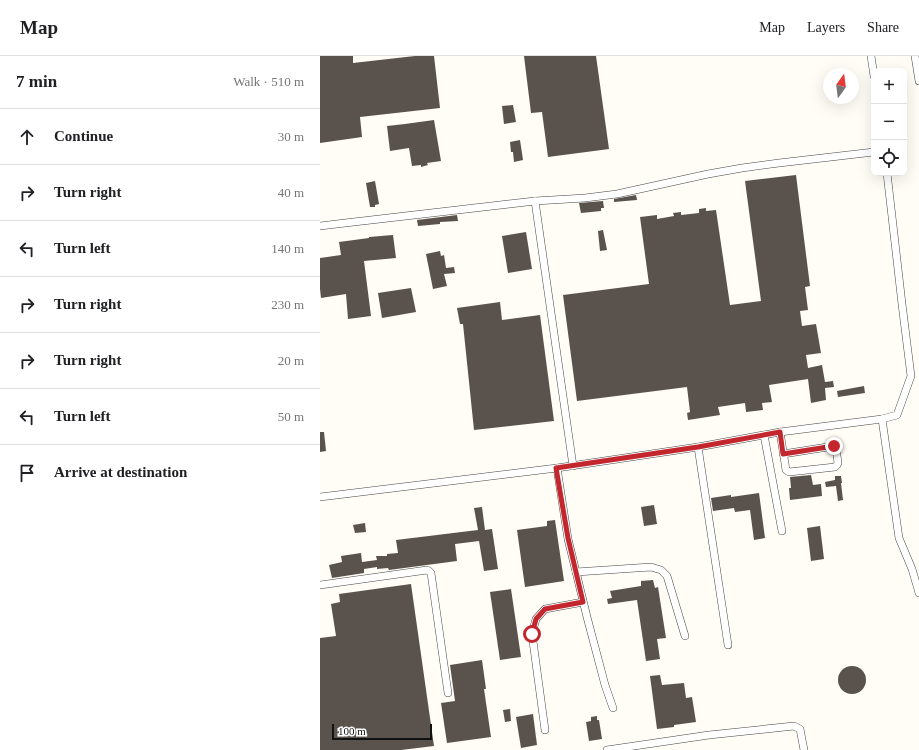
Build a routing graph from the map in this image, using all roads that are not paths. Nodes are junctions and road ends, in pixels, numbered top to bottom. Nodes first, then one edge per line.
1 (871, 56) edge
2 (916, 56) edge
3 (873, 68) edge
4 (919, 81) edge
5 (871, 152) edge
6 (887, 176) edge
7 (535, 201) junction
8 (320, 226) edge
9 (882, 419) junction
10 (780, 432) junction
11 (764, 435) junction
12 (698, 447) junction
13 (783, 454) junction
14 (573, 466) junction
15 (556, 468) junction
16 (320, 497) edge
17 (782, 531) dead end
18 (576, 572) junction
19 (320, 585) edge
20 (919, 593) edge
21 (583, 602) junction
22 (685, 636) dead end
23 (728, 645) dead end
24 (448, 693) dead end
25 (613, 708) dead end
26 (545, 730) dead end
27 (606, 750) edge
28 (804, 750) edge

1 - 3 street
2 - 4 street
5 - 7 street
6 - 9 street
7 - 8 street
7 - 14 street
9 - 10 street
9 - 20 street
10 - 11 street
10 - 13 street
11 - 12 street
11 - 17 street
12 - 14 street
12 - 23 street
13 - 13 street
14 - 15 street
15 - 16 street
15 - 18 street
18 - 21 street
18 - 22 street
19 - 24 street
21 - 25 street
21 - 26 street
27 - 28 street

